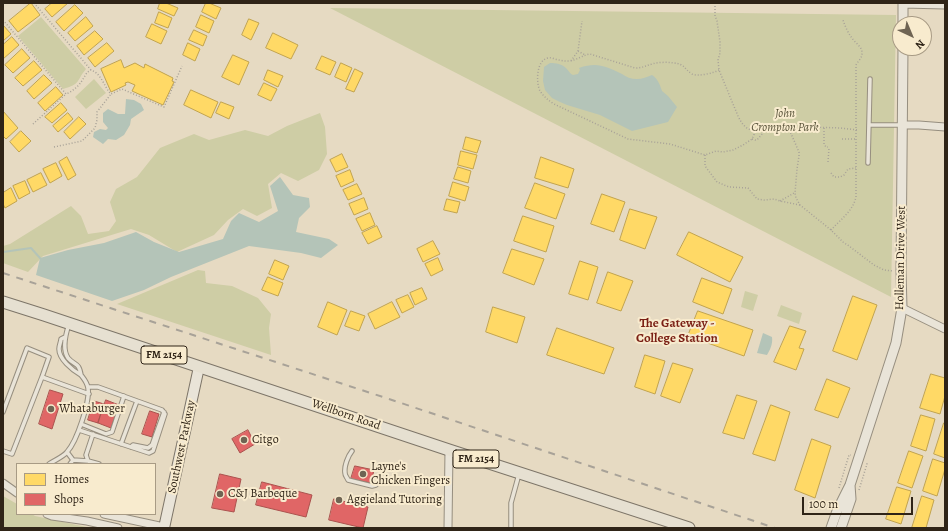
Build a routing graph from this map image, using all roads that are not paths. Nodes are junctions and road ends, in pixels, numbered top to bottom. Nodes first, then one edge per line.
1 (897, 3) edge
2 (903, 3) edge
3 (945, 4) edge
4 (903, 16) edge
5 (903, 56) edge
6 (870, 78) dead end
7 (869, 125) junction
8 (903, 125) junction
9 (945, 127) edge
10 (868, 163) dead end
11 (3, 302) edge
12 (902, 308) junction
13 (69, 324) junction
14 (945, 329) edge
15 (65, 337) junction
16 (199, 367) junction
17 (81, 375) junction
18 (42, 377) junction
19 (88, 387) junction
20 (89, 394) junction
21 (124, 396) junction
22 (137, 401) junction
23 (3, 412) edge
24 (81, 424) junction
25 (79, 430) junction
26 (93, 434) junction
27 (121, 444) junction
28 (3, 450) edge
29 (449, 450) junction
30 (352, 451) dead end
31 (67, 452) junction
32 (73, 460) junction
33 (88, 461) junction
34 (50, 463) edge
35 (71, 463) edge
36 (95, 463) edge
37 (519, 473) junction
38 (3, 483) edge
39 (376, 485) dead end
40 (850, 485) junction
41 (16, 492) edge
42 (50, 515) edge
43 (108, 515) edge
44 (668, 525) edge
45 (118, 528) edge
46 (164, 528) edge
47 (448, 528) edge
48 (511, 528) edge
49 (689, 528) edge
50 (831, 528) edge
51 (842, 528) edge

1 - 2 street
2 - 3 street
2 - 4 street
5 - 8 street, Holleman Drive West
6 - 7 lane
7 - 8 lane
7 - 10 lane
8 - 9 street
8 - 12 street, Holleman Drive West
11 - 13 main road, Wellborn Road / FM 2154
12 - 14 street
12 - 40 street, Holleman Drive West
13 - 15 lane
13 - 16 main road, Wellborn Road / FM 2154
15 - 17 lane
15 - 17 lane
16 - 29 main road, Wellborn Road / FM 2154
16 - 46 main road, Southwest Parkway
17 - 19 lane
18 - 20 lane
18 - 23 lane
18 - 28 lane
19 - 20 lane
19 - 21 lane
20 - 24 lane
21 - 22 lane
21 - 24 lane
22 - 27 lane
22 - 27 lane
24 - 25 lane
25 - 26 lane
25 - 31 lane
26 - 27 lane
26 - 33 lane
29 - 37 main road, Wellborn Road / FM 2154
29 - 47 street
30 - 39 lane
31 - 32 lane
31 - 34 lane
32 - 33 lane
32 - 35 lane
33 - 36 lane
37 - 44 main road, Wellborn Road / FM 2154
37 - 48 lane
38 - 41 street
40 - 50 street, Holleman Drive West
40 - 51 street, Holleman Drive West
42 - 45 street
43 - 46 street
44 - 49 main road, Wellborn Road / FM 2154

